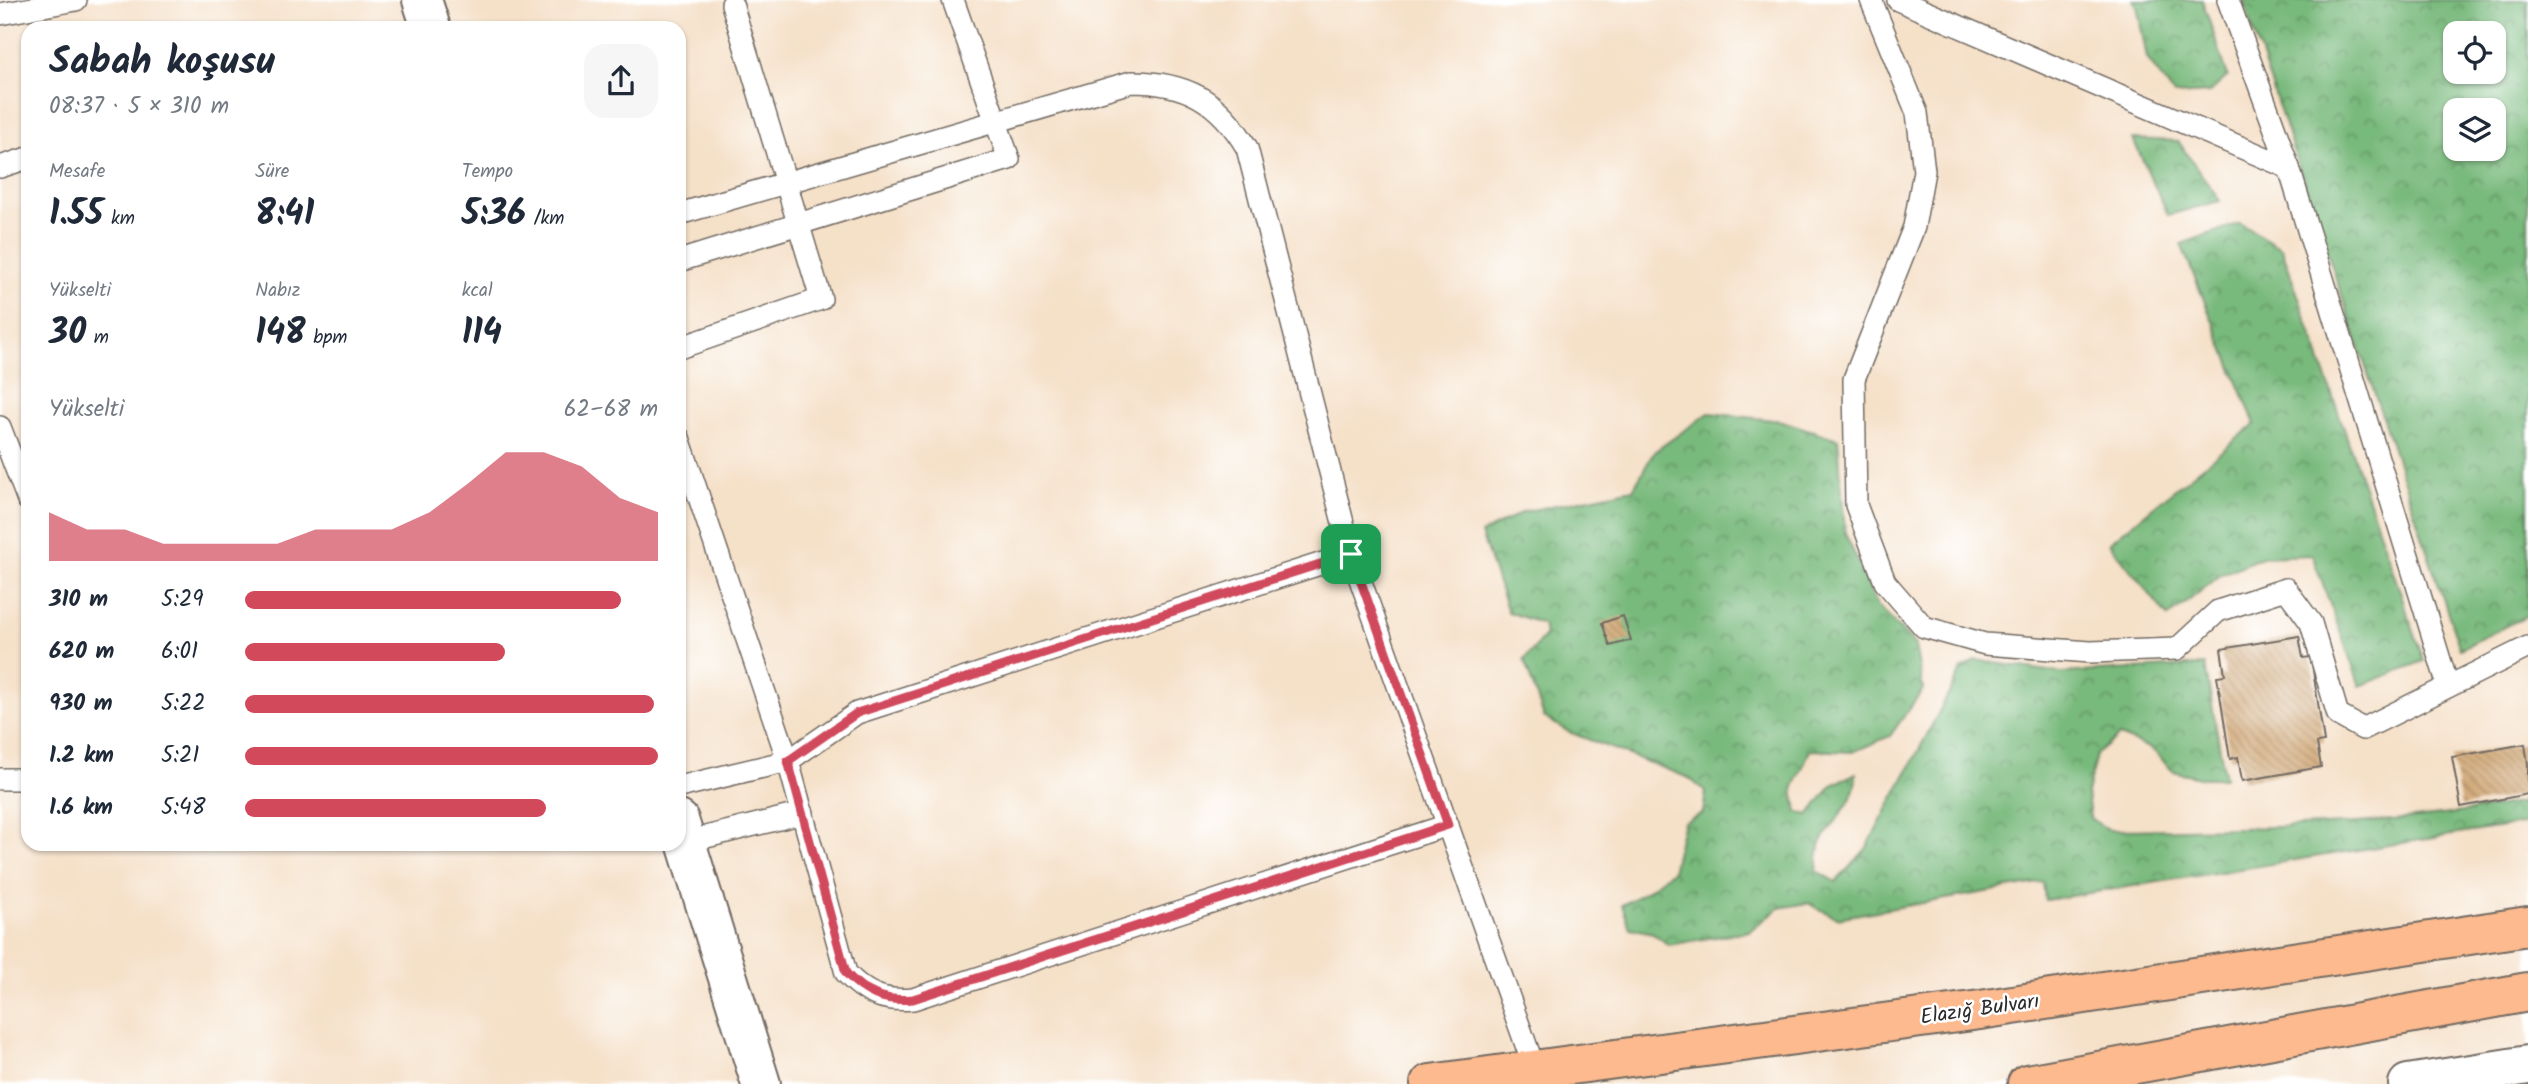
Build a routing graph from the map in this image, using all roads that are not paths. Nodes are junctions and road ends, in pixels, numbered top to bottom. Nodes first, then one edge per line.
1 (76, 0) edge
2 (422, 0) edge
3 (953, 0) edge
4 (1871, 0) edge
5 (1898, 0) edge
6 (2228, 0) edge
7 (732, 4) dead end
8 (0, 13) edge
9 (429, 21) edge
10 (997, 122) junction
11 (21, 160) edge
12 (0, 167) edge
13 (2288, 168) junction
14 (787, 183) junction
15 (686, 212) edge
16 (799, 224) junction
17 (686, 259) edge
18 (686, 346) edge
19 (0, 427) edge
20 (686, 459) edge
21 (21, 482) edge
22 (1351, 554) junction
23 (2528, 647) edge
24 (2448, 686) junction
25 (788, 761) junction
26 (0, 779) edge
27 (21, 779) edge
28 (686, 785) edge
29 (803, 813) junction
30 (1448, 825) junction
31 (686, 830) edge
32 (686, 844) edge
33 (2528, 926) edge
34 (2528, 992) edge
35 (1535, 1070) junction
36 (2506, 1073) edge
37 (761, 1084) edge
38 (1430, 1084) edge
39 (2027, 1084) edge
40 (2408, 1084) edge

1 - 8 lane
2 - 9 street
3 - 10 lane
4 - 24 lane
5 - 13 lane
6 - 13 lane
7 - 14 lane
10 - 14 lane
10 - 16 lane
10 - 22 lane
11 - 12 lane
13 - 24 lane
14 - 15 lane
14 - 16 lane
16 - 17 lane
16 - 18 lane
19 - 21 lane
20 - 25 lane
22 - 25 lane
22 - 30 lane
23 - 24 lane
25 - 28 lane
25 - 29 lane
26 - 27 lane
29 - 30 lane
29 - 31 lane
30 - 35 lane
32 - 37 street
33 - 35 highway, Elazığ Bulvarı
34 - 39 highway
35 - 38 highway, Elazığ Bulvarı
36 - 40 street

